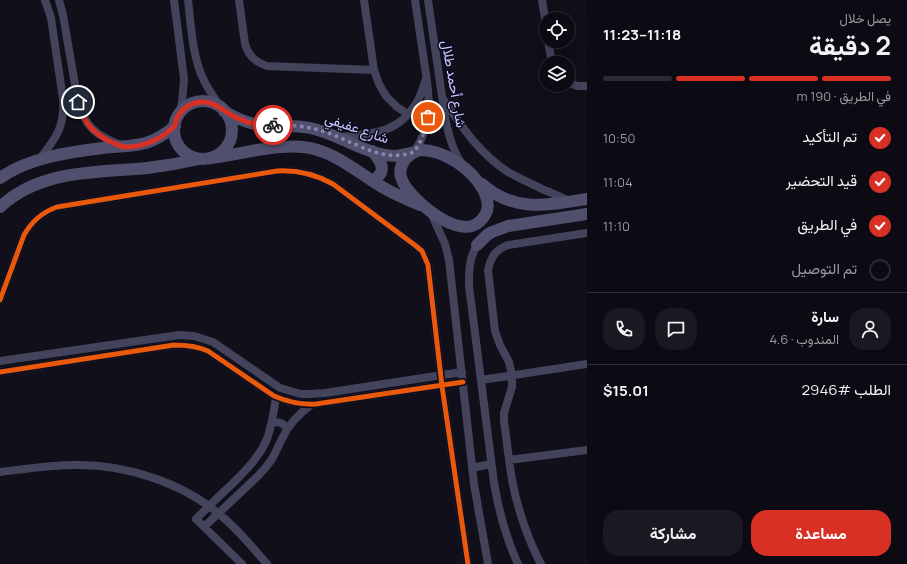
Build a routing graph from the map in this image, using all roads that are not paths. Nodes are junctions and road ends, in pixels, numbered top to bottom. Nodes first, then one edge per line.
1 (45, 0) edge
2 (59, 0) edge
3 (174, 0) edge
4 (188, 0) edge
5 (239, 0) edge
6 (364, 0) edge
7 (415, 0) edge
8 (428, 0) edge
9 (542, 0) edge
10 (544, 12) edge
11 (374, 70) junction
12 (426, 79) junction
13 (575, 85) edge
14 (587, 86) edge
15 (441, 97) junction
16 (223, 110) junction
17 (179, 114) junction
18 (408, 114) junction
19 (428, 117) junction
20 (175, 126) junction
21 (339, 137) junction
22 (124, 147) junction
23 (372, 151) junction
24 (413, 152) junction
25 (211, 158) junction
26 (198, 159) junction
27 (38, 160) junction
28 (465, 168) junction
29 (2, 176) edge
30 (474, 177) junction
31 (372, 181) junction
32 (587, 199) edge
33 (569, 202) junction
34 (0, 207) edge
35 (427, 209) junction
36 (587, 214) edge
37 (480, 221) junction
38 (499, 229) junction
39 (587, 233) edge
40 (477, 244) junction
41 (0, 300) edge
42 (173, 335) junction
43 (174, 346) junction
44 (0, 360) edge
45 (587, 364) edge
46 (0, 372) edge
47 (462, 372) junction
48 (441, 375) junction
49 (512, 375) junction
50 (481, 380) junction
51 (463, 382) junction
52 (442, 386) junction
53 (276, 397) junction
54 (312, 404) junction
55 (272, 422) junction
56 (287, 429) junction
57 (587, 450) edge
58 (509, 460) junction
59 (491, 464) junction
60 (472, 468) junction
61 (0, 472) edge
62 (209, 506) junction
63 (219, 513) junction
64 (204, 527) junction
65 (242, 564) edge
66 (267, 564) edge
67 (468, 564) edge
68 (488, 564) edge
69 (518, 564) edge
70 (541, 564) edge

1 - 27 street
2 - 22 street
3 - 17 street
4 - 16 street
5 - 11 street
6 - 11 street
7 - 12 street, شارع أحمد طلال
8 - 15 street, شارع أحمد طلال
9 - 10 street
11 - 18 street
12 - 18 street
12 - 19 street, شارع أحمد طلال
13 - 14 street
15 - 19 street
15 - 28 street, شارع أحمد طلال
15 - 33 street
16 - 17 street
16 - 21 street, شارع عفيفي
16 - 25 street
17 - 20 street
18 - 21 street
19 - 24 street, شارع أحمد طلال
20 - 22 street
20 - 26 street
21 - 23 street, شارع عفيفي
22 - 27 street
23 - 24 street, شارع عفيفي
23 - 31 street
24 - 28 street
24 - 35 street
25 - 26 street
25 - 31 street
26 - 34 street
27 - 29 street
28 - 30 street
30 - 33 street
30 - 37 street
31 - 35 street
32 - 33 street
35 - 37 street
35 - 47 street
36 - 38 street
37 - 38 street
37 - 40 street
38 - 40 street
39 - 49 street
40 - 50 street
41 - 48 street
42 - 43 street
42 - 44 street
42 - 48 street
43 - 46 street
43 - 53 street
45 - 49 street
47 - 48 street
47 - 51 street
48 - 52 street
49 - 50 street
49 - 58 street
50 - 59 street
51 - 52 street
51 - 60 street
52 - 54 street
52 - 67 street
53 - 54 street
53 - 55 street
54 - 56 street
55 - 56 street
55 - 62 street
56 - 63 street
57 - 58 street
58 - 70 street
59 - 60 street
59 - 69 street
60 - 68 street
61 - 62 street
62 - 63 street
62 - 64 street
63 - 64 street
63 - 66 street
64 - 65 street

